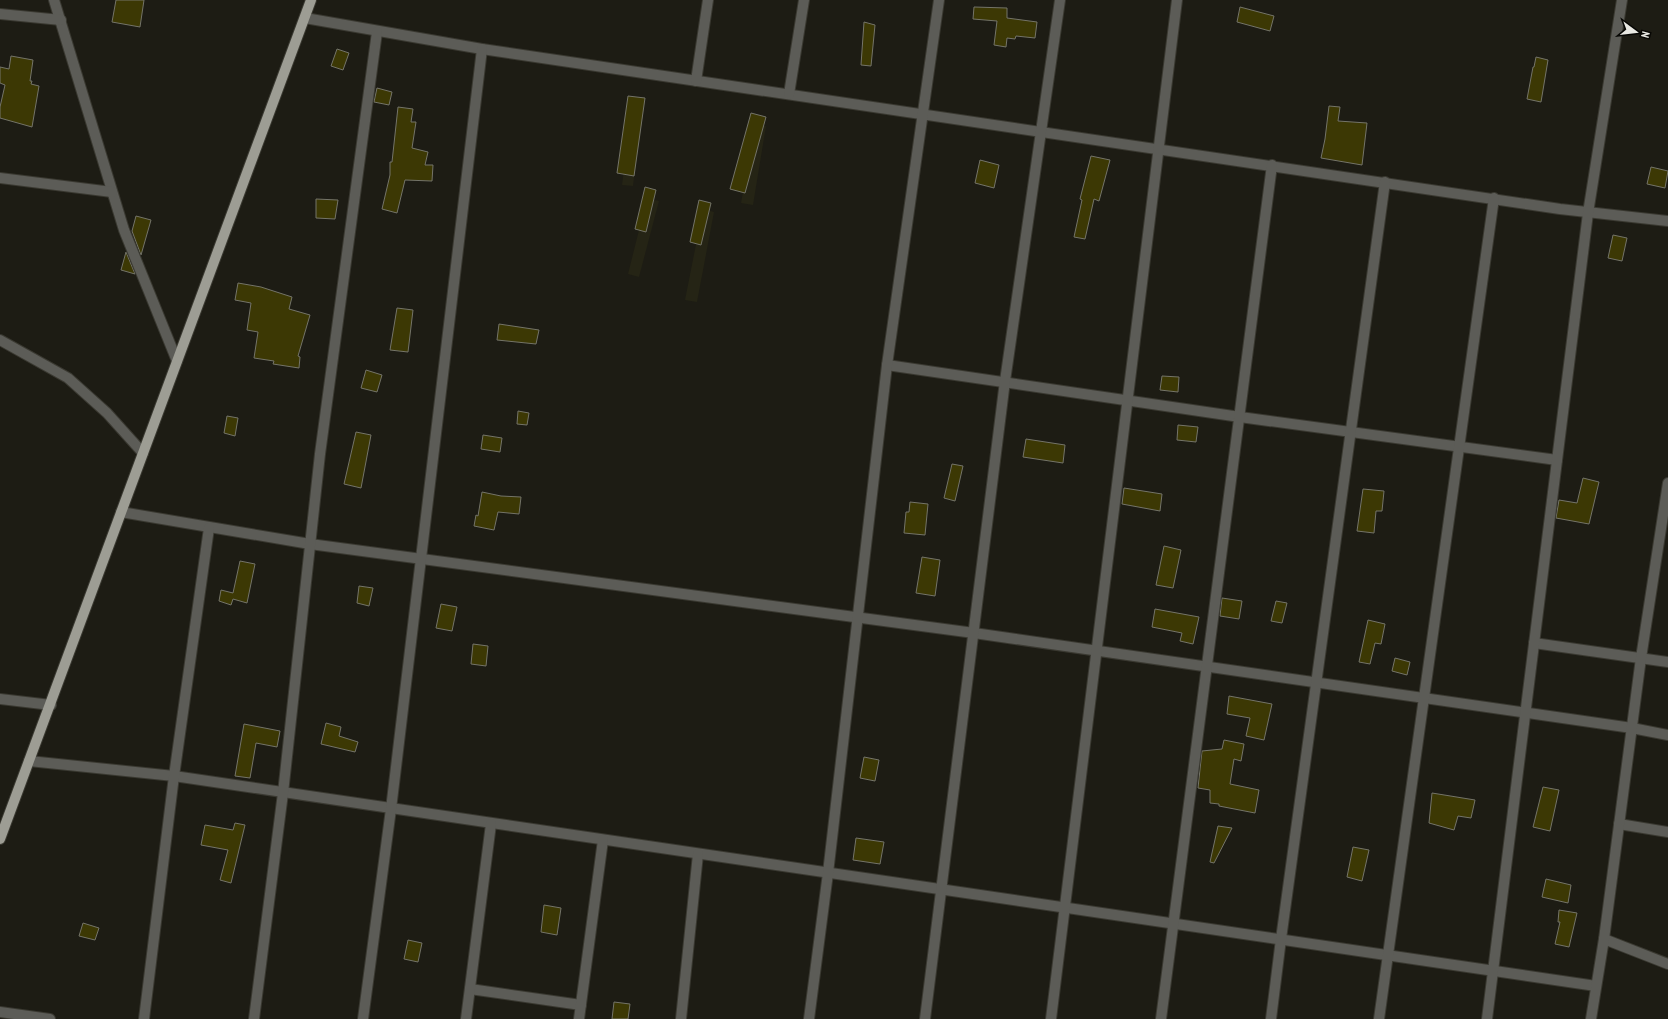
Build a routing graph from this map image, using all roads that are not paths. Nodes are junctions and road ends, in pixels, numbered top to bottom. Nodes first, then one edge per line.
1 (54, 0) edge
2 (311, 0) edge
3 (708, 0) edge
4 (804, 0) edge
5 (939, 0) edge
6 (1060, 0) edge
7 (1177, 0) edge
8 (1622, 0) edge
9 (0, 14) edge
10 (304, 18) junction
11 (61, 20) junction
12 (377, 32) junction
13 (482, 49) junction
14 (696, 81) junction
15 (790, 94) junction
16 (922, 114) junction
17 (1042, 131) junction
18 (1158, 148) junction
19 (1272, 165) junction
20 (0, 178) edge
21 (1385, 182) junction
22 (112, 192) junction
23 (1494, 198) junction
24 (1588, 213) junction
25 (1668, 221) edge
26 (0, 340) edge
27 (176, 361) junction
28 (887, 365) junction
29 (1005, 381) junction
30 (1127, 400) junction
31 (1240, 416) junction
32 (1351, 431) junction
33 (1458, 447) junction
34 (143, 453) junction
35 (1557, 460) junction
36 (1668, 483) edge
37 (121, 512) junction
38 (209, 528) junction
39 (310, 544) junction
40 (421, 559) junction
41 (858, 617) junction
42 (974, 633) junction
43 (1534, 643) junction
44 (1096, 652) junction
45 (1641, 658) junction
46 (1668, 662) edge
47 (1206, 668) junction
48 (1316, 682) junction
49 (1423, 697) junction
50 (0, 699) edge
51 (51, 705) junction
52 (1525, 713) junction
53 (1632, 728) junction
54 (1668, 735) edge
55 (29, 761) junction
56 (174, 776) junction
57 (283, 793) junction
58 (391, 809) junction
59 (491, 824) junction
60 (1619, 824) junction
61 (1668, 832) edge
62 (0, 839) edge
63 (603, 840) junction
64 (698, 854) junction
65 (828, 873) junction
66 (942, 890) junction
67 (1066, 908) junction
68 (1173, 923) junction
69 (1280, 939) junction
70 (1604, 939) junction
71 (1386, 955) junction
72 (1668, 964) edge
73 (1494, 970) junction
74 (1596, 986) junction
75 (470, 989) junction
76 (581, 1005) junction
77 (0, 1012) edge
78 (37, 1018) edge
79 (50, 1019) edge
80 (144, 1019) edge
81 (254, 1019) edge
82 (363, 1019) edge
83 (466, 1019) edge
84 (579, 1019) edge
85 (681, 1019) edge
86 (809, 1019) edge
87 (925, 1019) edge
88 (1051, 1019) edge
89 (1161, 1019) edge
90 (1272, 1019) edge
91 (1378, 1019) edge
92 (1487, 1019) edge
93 (1591, 1019) edge

1 - 11 street
2 - 10 main road
3 - 14 street
4 - 15 street
5 - 16 street
6 - 17 street
7 - 18 street
8 - 24 street
9 - 11 street
10 - 12 street
10 - 27 main road
11 - 22 street
12 - 13 street
12 - 39 street
13 - 14 street
13 - 40 street
14 - 15 street
15 - 16 street
16 - 17 street
16 - 28 street
17 - 18 street
17 - 29 street
18 - 19 street
18 - 30 street
19 - 21 street
19 - 31 street
20 - 22 street
21 - 23 street
21 - 32 street
22 - 27 street
23 - 24 street
23 - 33 street
24 - 25 street
24 - 35 street
26 - 34 street
27 - 34 main road
28 - 29 street
28 - 41 street
29 - 30 street
29 - 42 street
30 - 31 street
30 - 44 street
31 - 32 street
31 - 47 street
32 - 33 street
32 - 48 street
33 - 35 street
33 - 49 street
34 - 37 main road
35 - 43 street
36 - 45 street
37 - 38 street
37 - 51 main road
38 - 39 street
38 - 56 street
39 - 40 street
39 - 57 street
40 - 41 street
40 - 58 street
41 - 42 street
41 - 65 street
42 - 44 street
42 - 66 street
43 - 45 street
43 - 52 street
44 - 47 street
44 - 67 street
45 - 46 street
45 - 53 street
47 - 48 street
47 - 68 street
48 - 49 street
48 - 69 street
49 - 52 street
49 - 71 street
50 - 51 street
51 - 55 main road
52 - 53 street
52 - 73 street
53 - 54 street
53 - 60 street
55 - 56 street
55 - 62 main road
56 - 57 street
56 - 80 street
57 - 58 street
57 - 81 street
58 - 59 street
58 - 82 street
59 - 63 street
59 - 75 street
60 - 61 street
60 - 70 street
63 - 64 street
63 - 76 street
64 - 65 street
64 - 85 street
65 - 66 street
65 - 86 street
66 - 67 street
66 - 87 street
67 - 68 street
67 - 88 street
68 - 69 street
68 - 89 street
69 - 71 street
69 - 90 street
70 - 72 street
70 - 74 street
71 - 73 street
71 - 91 street
73 - 74 street
73 - 92 street
74 - 93 street
75 - 76 street
75 - 83 street
76 - 84 street
77 - 78 street
78 - 79 street

